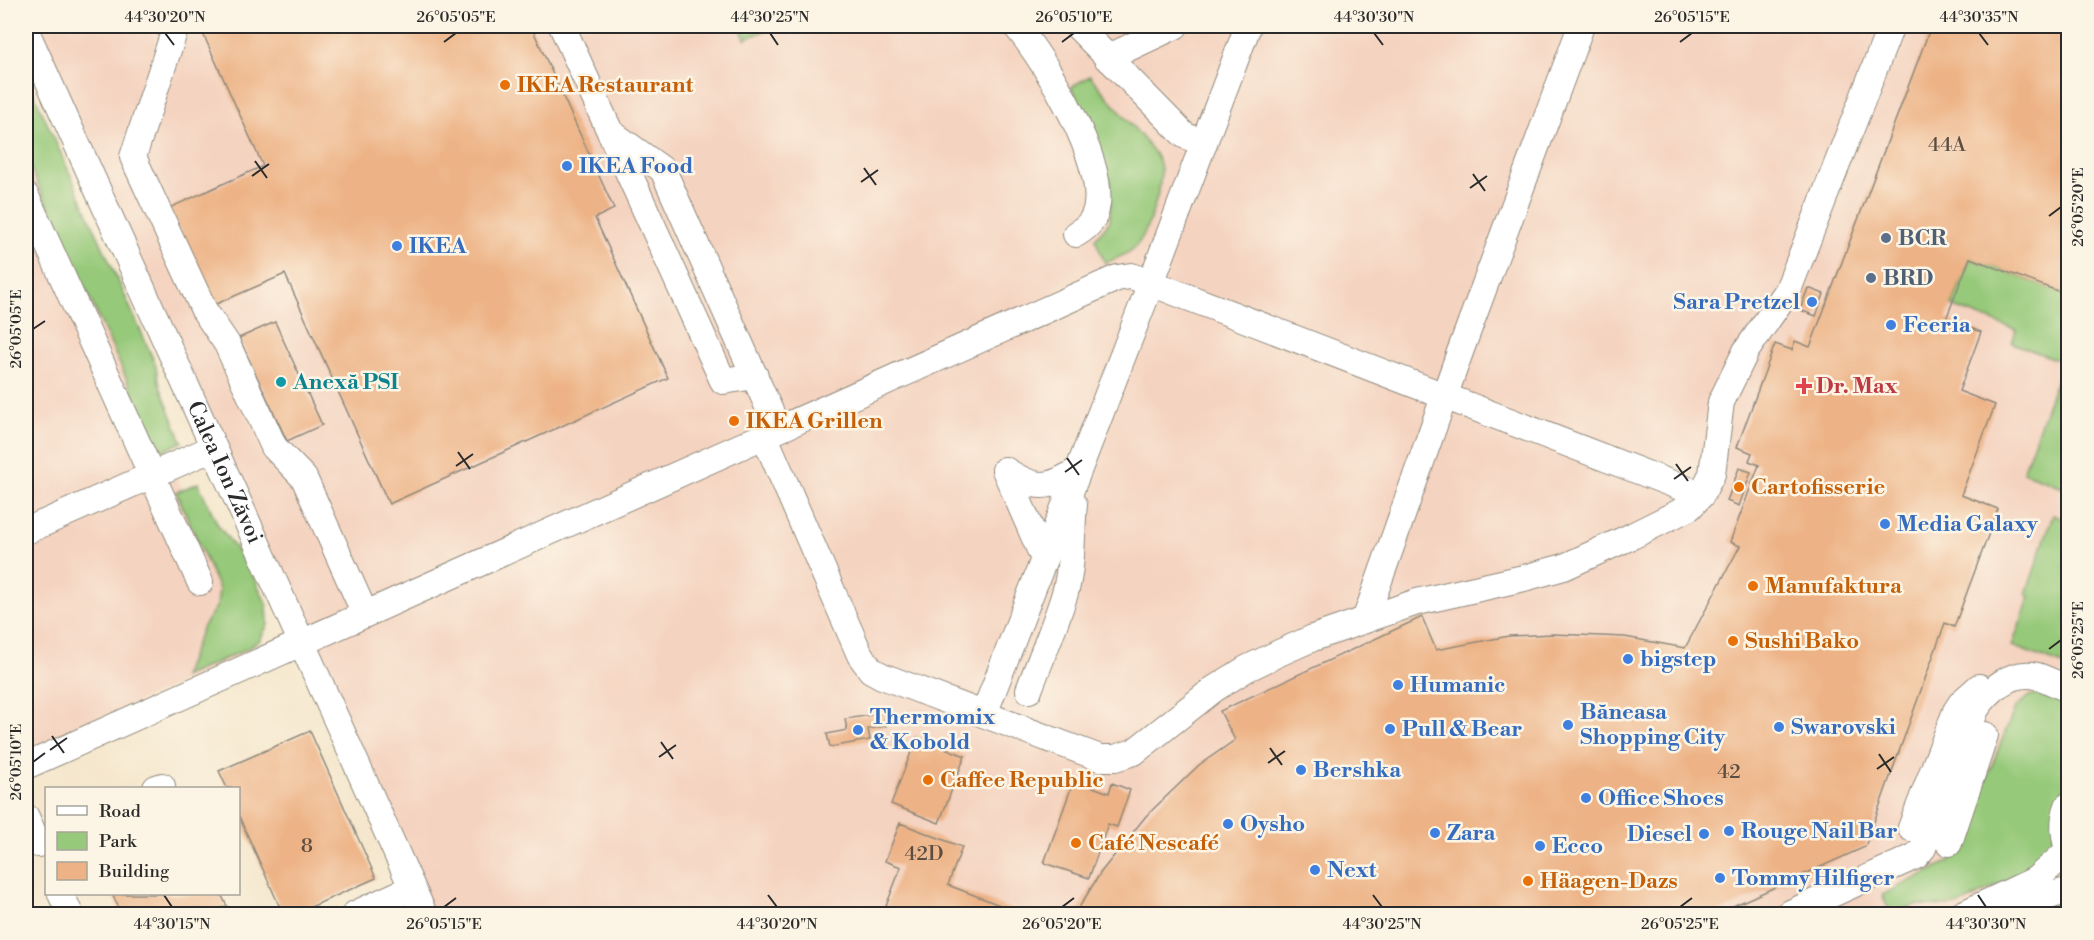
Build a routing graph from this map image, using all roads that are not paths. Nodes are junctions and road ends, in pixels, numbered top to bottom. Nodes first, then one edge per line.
1 (176, 26) edge
2 (562, 26) edge
3 (1016, 26) edge
4 (1082, 26) edge
5 (1175, 26) edge
6 (1248, 26) edge
7 (1581, 26) edge
8 (1891, 26) edge
9 (26, 31) edge
10 (1107, 58) junction
11 (1203, 144) junction
12 (26, 196) edge
13 (1076, 234) dead end
14 (1151, 284) junction
15 (1445, 396) junction
16 (771, 432) junction
17 (213, 448) junction
18 (1078, 470) junction
19 (152, 475) junction
20 (1701, 495) junction
21 (1058, 521) junction
22 (26, 531) edge
23 (1044, 559) junction
24 (200, 582) dead end
25 (365, 614) junction
26 (1365, 620) junction
27 (301, 643) junction
28 (2005, 681) junction
29 (2068, 689) edge
30 (984, 714) junction
31 (26, 766) edge
32 (2068, 806) edge
33 (26, 817) edge
34 (1911, 828) dead end
35 (1949, 843) dead end
36 (44, 849) edge
37 (2068, 851) edge
38 (412, 888) junction
39 (2068, 891) edge
40 (61, 895) edge
41 (70, 915) edge
42 (355, 915) edge
43 (424, 915) edge
44 (1788, 915) edge
45 (1963, 915) edge
46 (2004, 915) edge

1 - 25 street
2 - 16 street
3 - 13 street
4 - 10 street
5 - 10 street
6 - 11 street
7 - 15 street
8 - 20 street
9 - 17 street, Calea Ion Zăvoi
10 - 11 street
11 - 14 street
12 - 19 street
14 - 15 street
14 - 16 street
14 - 18 street
15 - 20 street
15 - 26 street
16 - 25 street
16 - 30 street
17 - 19 street
17 - 27 street, Calea Ion Zăvoi
18 - 21 street
18 - 21 street
18 - 23 street
19 - 22 street
19 - 24 street
20 - 26 street
21 - 23 street
23 - 30 street
25 - 27 street
26 - 30 street
27 - 31 street
27 - 38 street, Calea Ion Zăvoi
28 - 29 street
28 - 34 street
28 - 35 street
28 - 44 street
32 - 37 street
33 - 36 street
37 - 45 street
38 - 42 street
38 - 43 street, Calea Ion Zăvoi
39 - 46 street
40 - 41 street

